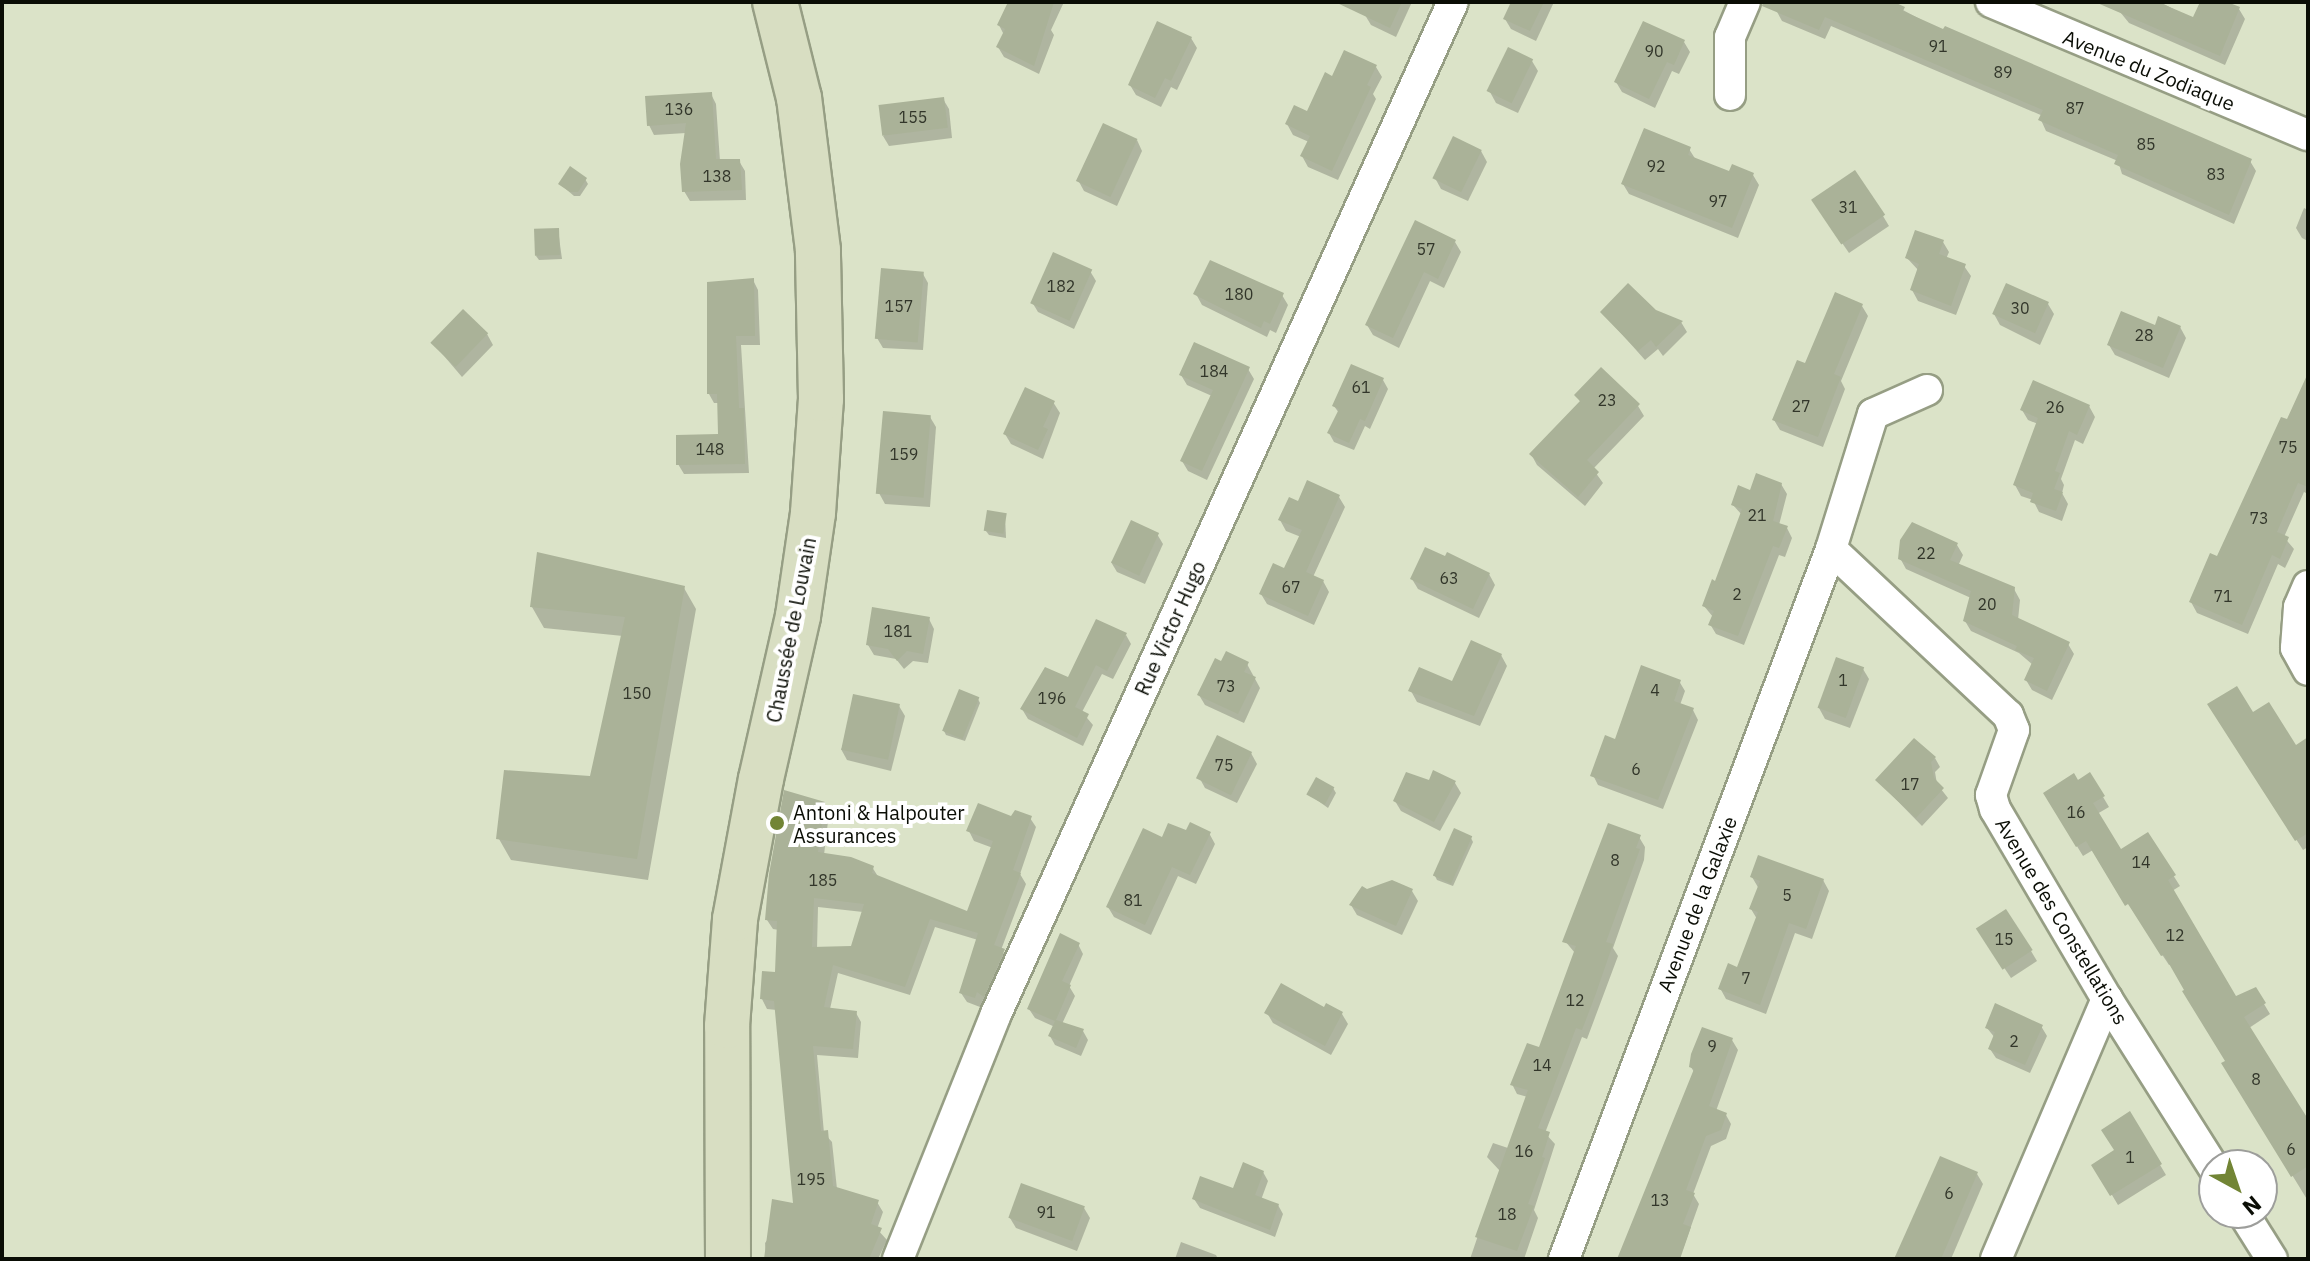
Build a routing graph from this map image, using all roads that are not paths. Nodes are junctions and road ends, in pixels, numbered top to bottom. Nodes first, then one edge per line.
1 (775, 2) edge
2 (1453, 2) edge
3 (1745, 2) edge
4 (1991, 2) edge
5 (1730, 95) dead end
6 (2308, 135) edge
7 (1927, 390) dead end
8 (1831, 549) junction
9 (2308, 586) edge
10 (2308, 670) edge
11 (2107, 999) junction
12 (2202, 1149) edge
13 (2253, 1229) edge
14 (728, 1259) edge
15 (898, 1259) edge
16 (1564, 1259) edge
17 (1996, 1259) edge
18 (2272, 1259) edge

1 - 14 main road, Chaussée de Louvain
2 - 15 street, Rue Victor Hugo
3 - 5 street
4 - 6 street, Avenue du Zodiaque
7 - 8 street
8 - 11 street, Avenue des Constellations
8 - 16 street, Avenue de la Galaxie
9 - 10 street
11 - 12 street, Avenue des Constellations
11 - 17 street
13 - 18 street

